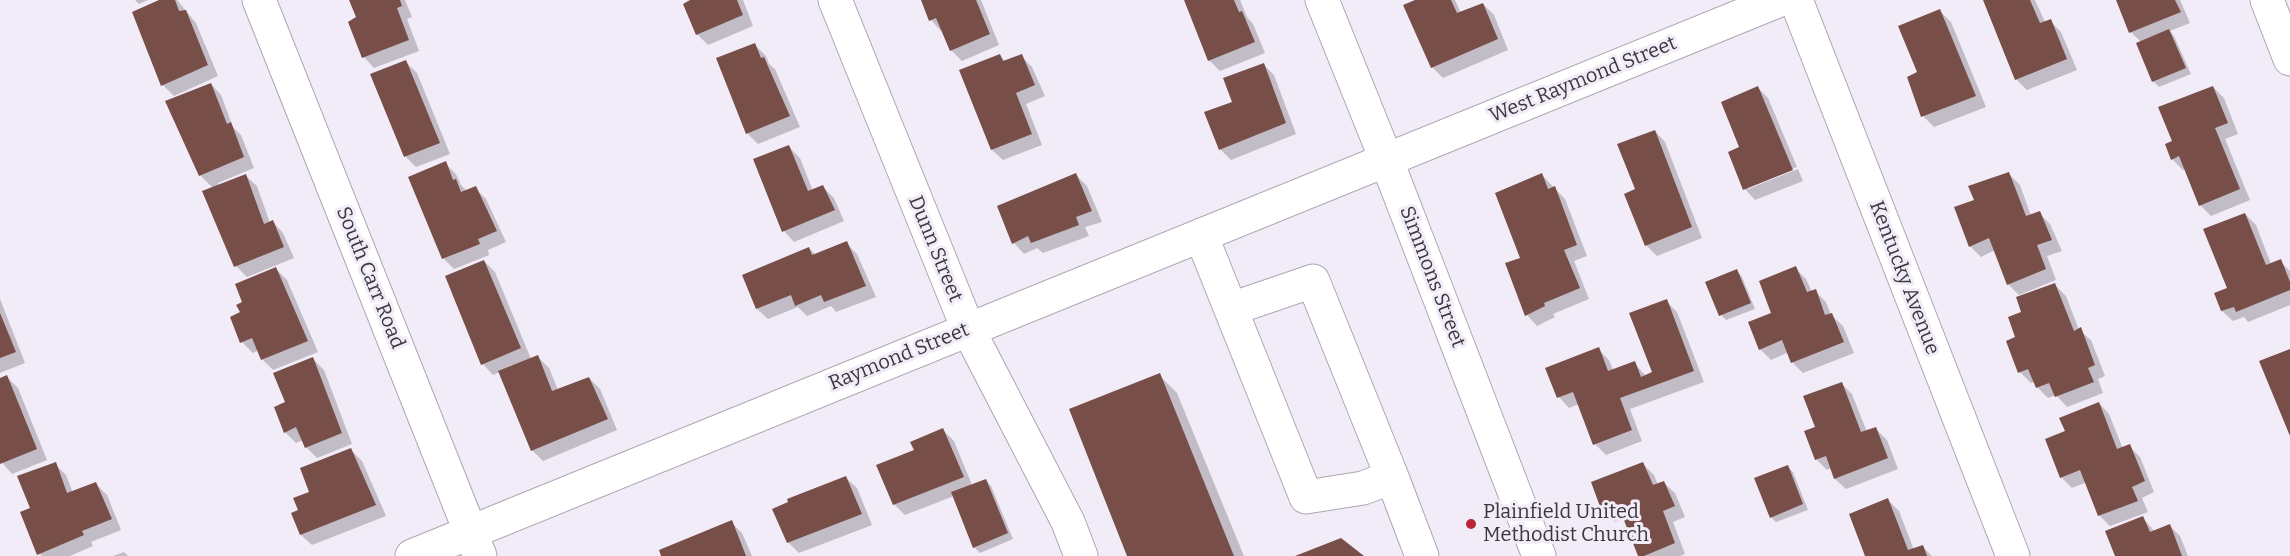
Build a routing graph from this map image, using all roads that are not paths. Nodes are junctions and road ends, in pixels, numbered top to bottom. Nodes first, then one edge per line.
1 (260, 0) edge
2 (835, 0) edge
3 (1322, 0) edge
4 (1780, 0) edge
5 (1796, 0) edge
6 (2267, 0) edge
7 (2290, 59) edge
8 (1386, 159) junction
9 (1201, 235) junction
10 (1231, 309) junction
11 (968, 330) junction
12 (1392, 477) junction
13 (475, 544) edge
14 (412, 556) edge
15 (1081, 556) edge
16 (1422, 556) edge
17 (1539, 556) edge
18 (2013, 556) edge

1 - 13 street, South Carr Road
2 - 11 street, Dunn Street
3 - 8 street, Simmons Street
4 - 8 street, West Raymond Street
5 - 18 street, Kentucky Avenue
6 - 7 street
8 - 9 street, Raymond Street
8 - 17 street, Simmons Street
9 - 10 street
9 - 11 street, Raymond Street
10 - 12 street
10 - 12 street
11 - 13 street, Raymond Street
11 - 15 street, Dunn Street
12 - 16 street
13 - 14 street, Raymond Street

